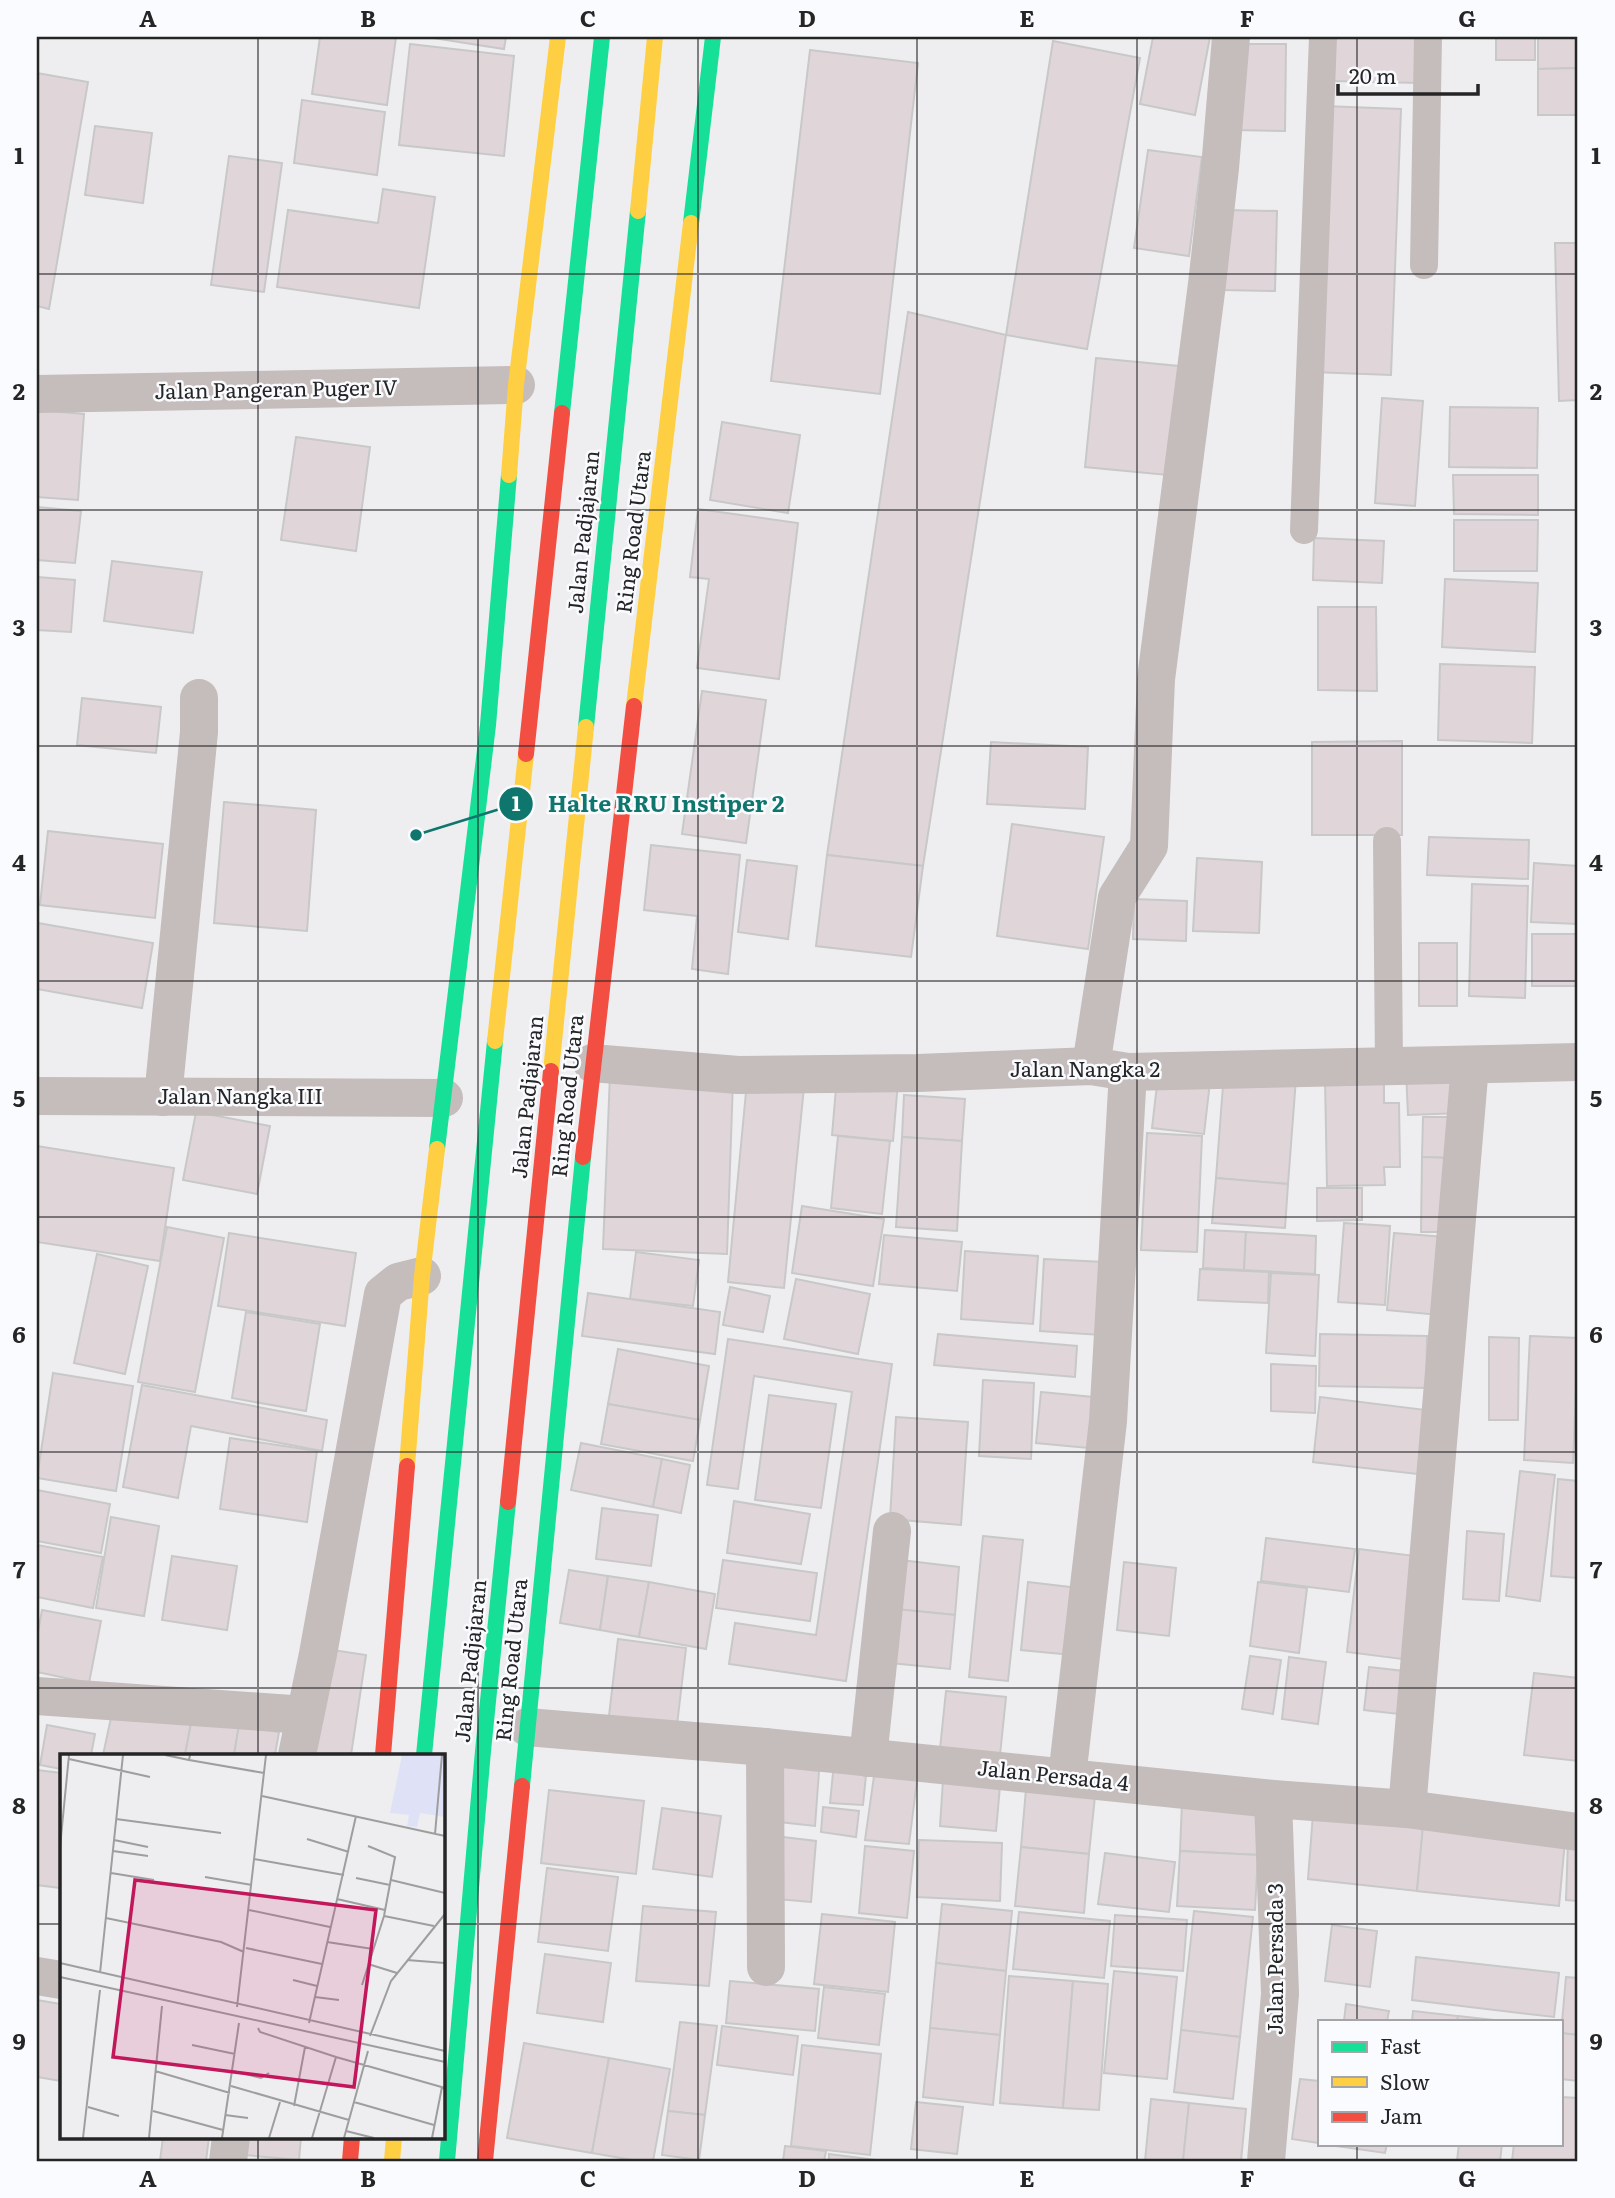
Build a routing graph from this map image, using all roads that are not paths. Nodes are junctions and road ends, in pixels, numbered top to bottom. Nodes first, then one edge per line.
1 (558, 37) edge
2 (602, 37) edge
3 (655, 37) edge
4 (713, 37) edge
5 (1231, 37) edge
6 (1323, 37) edge
7 (1429, 37) edge
8 (1424, 265) dead end
9 (516, 385) junction
10 (37, 394) edge
11 (1304, 530) dead end
12 (199, 698) dead end
13 (508, 729) junction
14 (1387, 841) dead end
15 (1578, 1062) edge
16 (592, 1063) junction
17 (1470, 1065) junction
18 (1389, 1066) junction
19 (1109, 1069) junction
20 (37, 1096) edge
21 (163, 1097) junction
22 (444, 1098) junction
23 (422, 1276) junction
24 (892, 1531) dead end
25 (37, 1696) edge
26 (305, 1715) junction
27 (527, 1727) junction
28 (765, 1747) junction
29 (428, 1751) edge
30 (297, 1754) edge
31 (383, 1754) edge
32 (868, 1758) junction
33 (1067, 1777) junction
34 (1273, 1799) junction
35 (1407, 1809) junction
36 (1578, 1832) edge
37 (766, 1967) dead end
38 (37, 1976) edge
39 (60, 1980) edge
40 (231, 2138) edge
41 (352, 2138) edge
42 (394, 2138) edge
43 (228, 2161) edge
44 (350, 2161) edge
45 (392, 2161) edge
46 (447, 2161) edge
47 (485, 2161) edge
48 (1266, 2161) edge

1 - 9 highway
2 - 13 highway, Jalan Padjajaran
3 - 46 highway, Jalan Padjajaran
4 - 16 highway, Ring Road Utara
5 - 19 street
6 - 11 lane
7 - 8 lane
9 - 10 street, Jalan Pangeran Puger IV
9 - 13 highway
12 - 21 street
13 - 22 highway
13 - 29 highway, Jalan Padjajaran
14 - 18 lane
15 - 17 street, Jalan Nangka 2
16 - 19 street, Jalan Nangka 2
16 - 27 highway, Ring Road Utara
17 - 18 street, Jalan Nangka 2
17 - 35 street
18 - 19 street, Jalan Nangka 2
19 - 33 street
20 - 21 street, Jalan Nangka III
21 - 22 street, Jalan Nangka III
22 - 23 highway
23 - 26 street
23 - 31 highway
24 - 32 street
25 - 26 street
26 - 30 street
27 - 28 street, Jalan Persada 4
27 - 47 highway, Ring Road Utara
28 - 32 street, Jalan Persada 4
28 - 37 street
32 - 33 street, Jalan Persada 4
33 - 34 street, Jalan Persada 4
34 - 35 street, Jalan Persada 4
34 - 48 street, Jalan Persada 3
35 - 36 street, Jalan Persada 4
38 - 39 street
40 - 43 street
41 - 44 highway
42 - 45 highway

